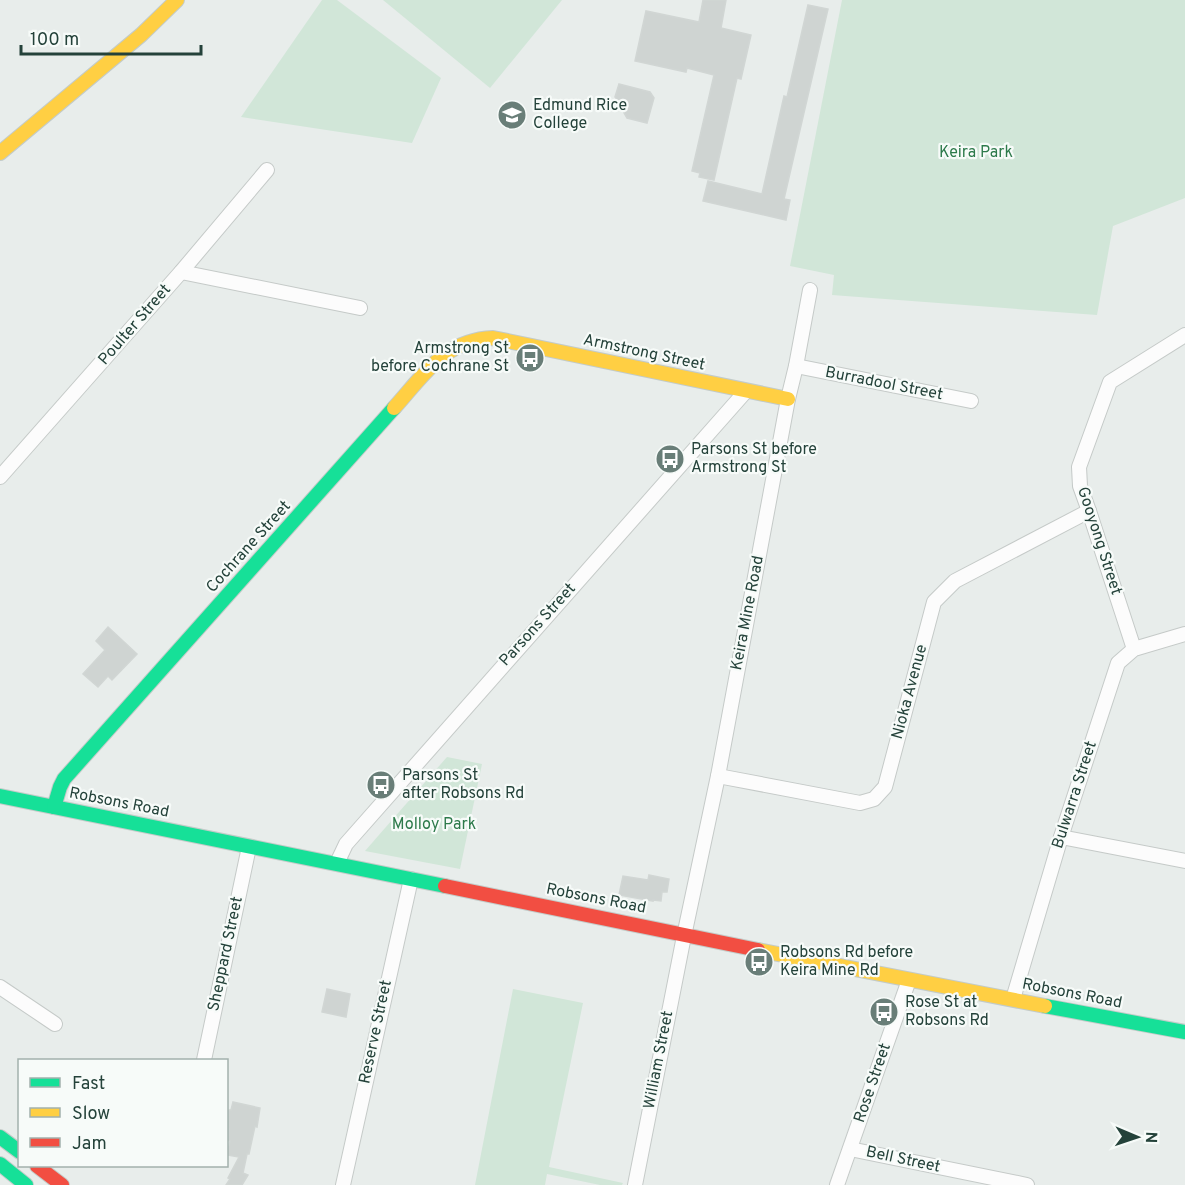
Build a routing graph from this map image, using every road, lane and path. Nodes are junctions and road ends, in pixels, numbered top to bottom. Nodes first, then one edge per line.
1 (177, 0) edge
2 (0, 153) edge
3 (267, 171) dead end
4 (181, 272) junction
5 (810, 290) dead end
6 (360, 308) dead end
7 (1185, 334) edge
8 (493, 338) joint
9 (796, 366) junction
10 (746, 392) junction
11 (788, 399) junction
12 (971, 401) dead end
13 (5, 462) edge
14 (0, 477) edge
15 (1089, 511) junction
16 (1185, 634) edge
17 (1134, 649) junction
18 (718, 776) junction
19 (0, 796) edge
20 (54, 807) junction
21 (1061, 837) junction
22 (249, 847) junction
23 (1185, 861) edge
24 (337, 863) junction
25 (411, 879) junction
26 (684, 936) junction
27 (909, 980) junction
28 (0, 987) edge
29 (1013, 999) junction
30 (55, 1024) dead end
31 (1185, 1032) edge
32 (204, 1059) edge
33 (0, 1137) edge
34 (850, 1149) junction
35 (18, 1150) edge
36 (0, 1164) edge
37 (38, 1167) edge
38 (0, 1171) edge
39 (19, 1185) edge
40 (26, 1185) edge
41 (62, 1185) edge
42 (343, 1185) edge
43 (634, 1185) edge
44 (837, 1185) edge
45 (1027, 1185) edge

1 - 2 main road
3 - 4 street, Poulter Street
4 - 6 street
4 - 13 street, Poulter Street
5 - 9 street, Keira Mine Road
7 - 15 street, Gooyong Street
8 - 10 main road, Armstrong Street
8 - 20 main road, Cochrane Street
9 - 11 street, Keira Mine Road
9 - 12 street, Burradool Street
10 - 11 main road, Armstrong Street
10 - 24 street, Parsons Street
11 - 18 street, Keira Mine Road
13 - 14 street, Poulter Street
15 - 17 street, Gooyong Street
15 - 18 street, Nioka Avenue
16 - 17 street
17 - 21 street, Bulwarra Street
18 - 26 street, Keira Mine Road
19 - 20 main road, Robsons Road
20 - 22 main road, Robsons Road
21 - 23 street
21 - 29 street, Bulwarra Street
22 - 24 main road, Robsons Road
22 - 32 street, Sheppard Street
24 - 25 main road, Robsons Road
25 - 26 main road, Robsons Road
25 - 42 street, Reserve Street
26 - 27 main road, Robsons Road
26 - 43 street, William Street
27 - 29 main road, Robsons Road
27 - 34 street, Rose Street
28 - 30 street
29 - 31 main road, Robsons Road
33 - 35 main road
34 - 44 street, Rose Street
34 - 45 street, Bell Street
36 - 40 main road
37 - 41 main road
38 - 39 main road

